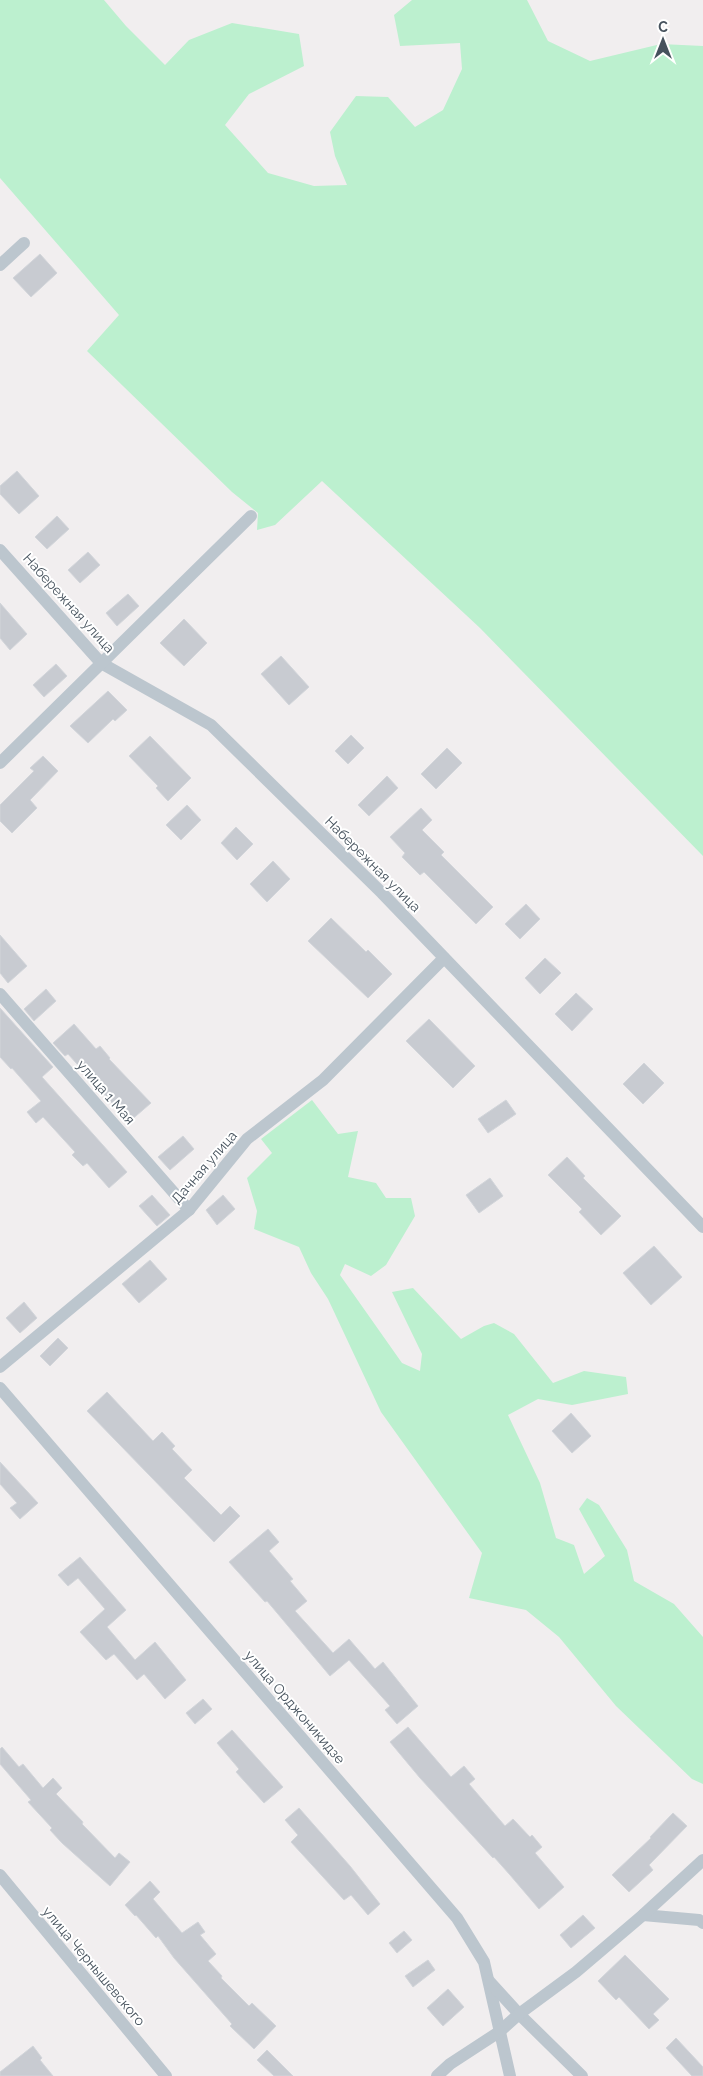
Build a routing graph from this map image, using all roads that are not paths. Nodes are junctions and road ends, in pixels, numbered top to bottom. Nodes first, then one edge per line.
1 (24, 244) dead end
2 (0, 265) edge
3 (251, 516) dead end
4 (0, 550) edge
5 (101, 663) junction
6 (0, 763) edge
7 (444, 958) junction
8 (0, 994) edge
9 (189, 1210) junction
10 (703, 1227) edge
11 (0, 1367) edge
12 (0, 1388) edge
13 (703, 1860) edge
14 (0, 1875) edge
15 (644, 1915) junction
16 (703, 1923) edge
17 (488, 1981) junction
18 (519, 2014) junction
19 (499, 2032) junction
20 (166, 2076) edge
21 (437, 2076) edge
22 (510, 2076) edge
23 (582, 2076) edge

1 - 2 street
3 - 5 street
4 - 5 street, Набережная улица
5 - 6 street
5 - 7 street, Набережная улица
7 - 9 street, Дачная улица
7 - 10 street, Набережная улица
8 - 9 street, улица 1 Мая
9 - 11 street, Дачная улица
12 - 17 street, улица Орджоникидзе
13 - 15 street
14 - 20 street, улица Чернышевского
15 - 16 street
15 - 18 street
17 - 18 street
17 - 19 street, улица Орджоникидзе
18 - 19 street
18 - 23 street
19 - 21 street
19 - 22 street, улица Орджоникидзе

